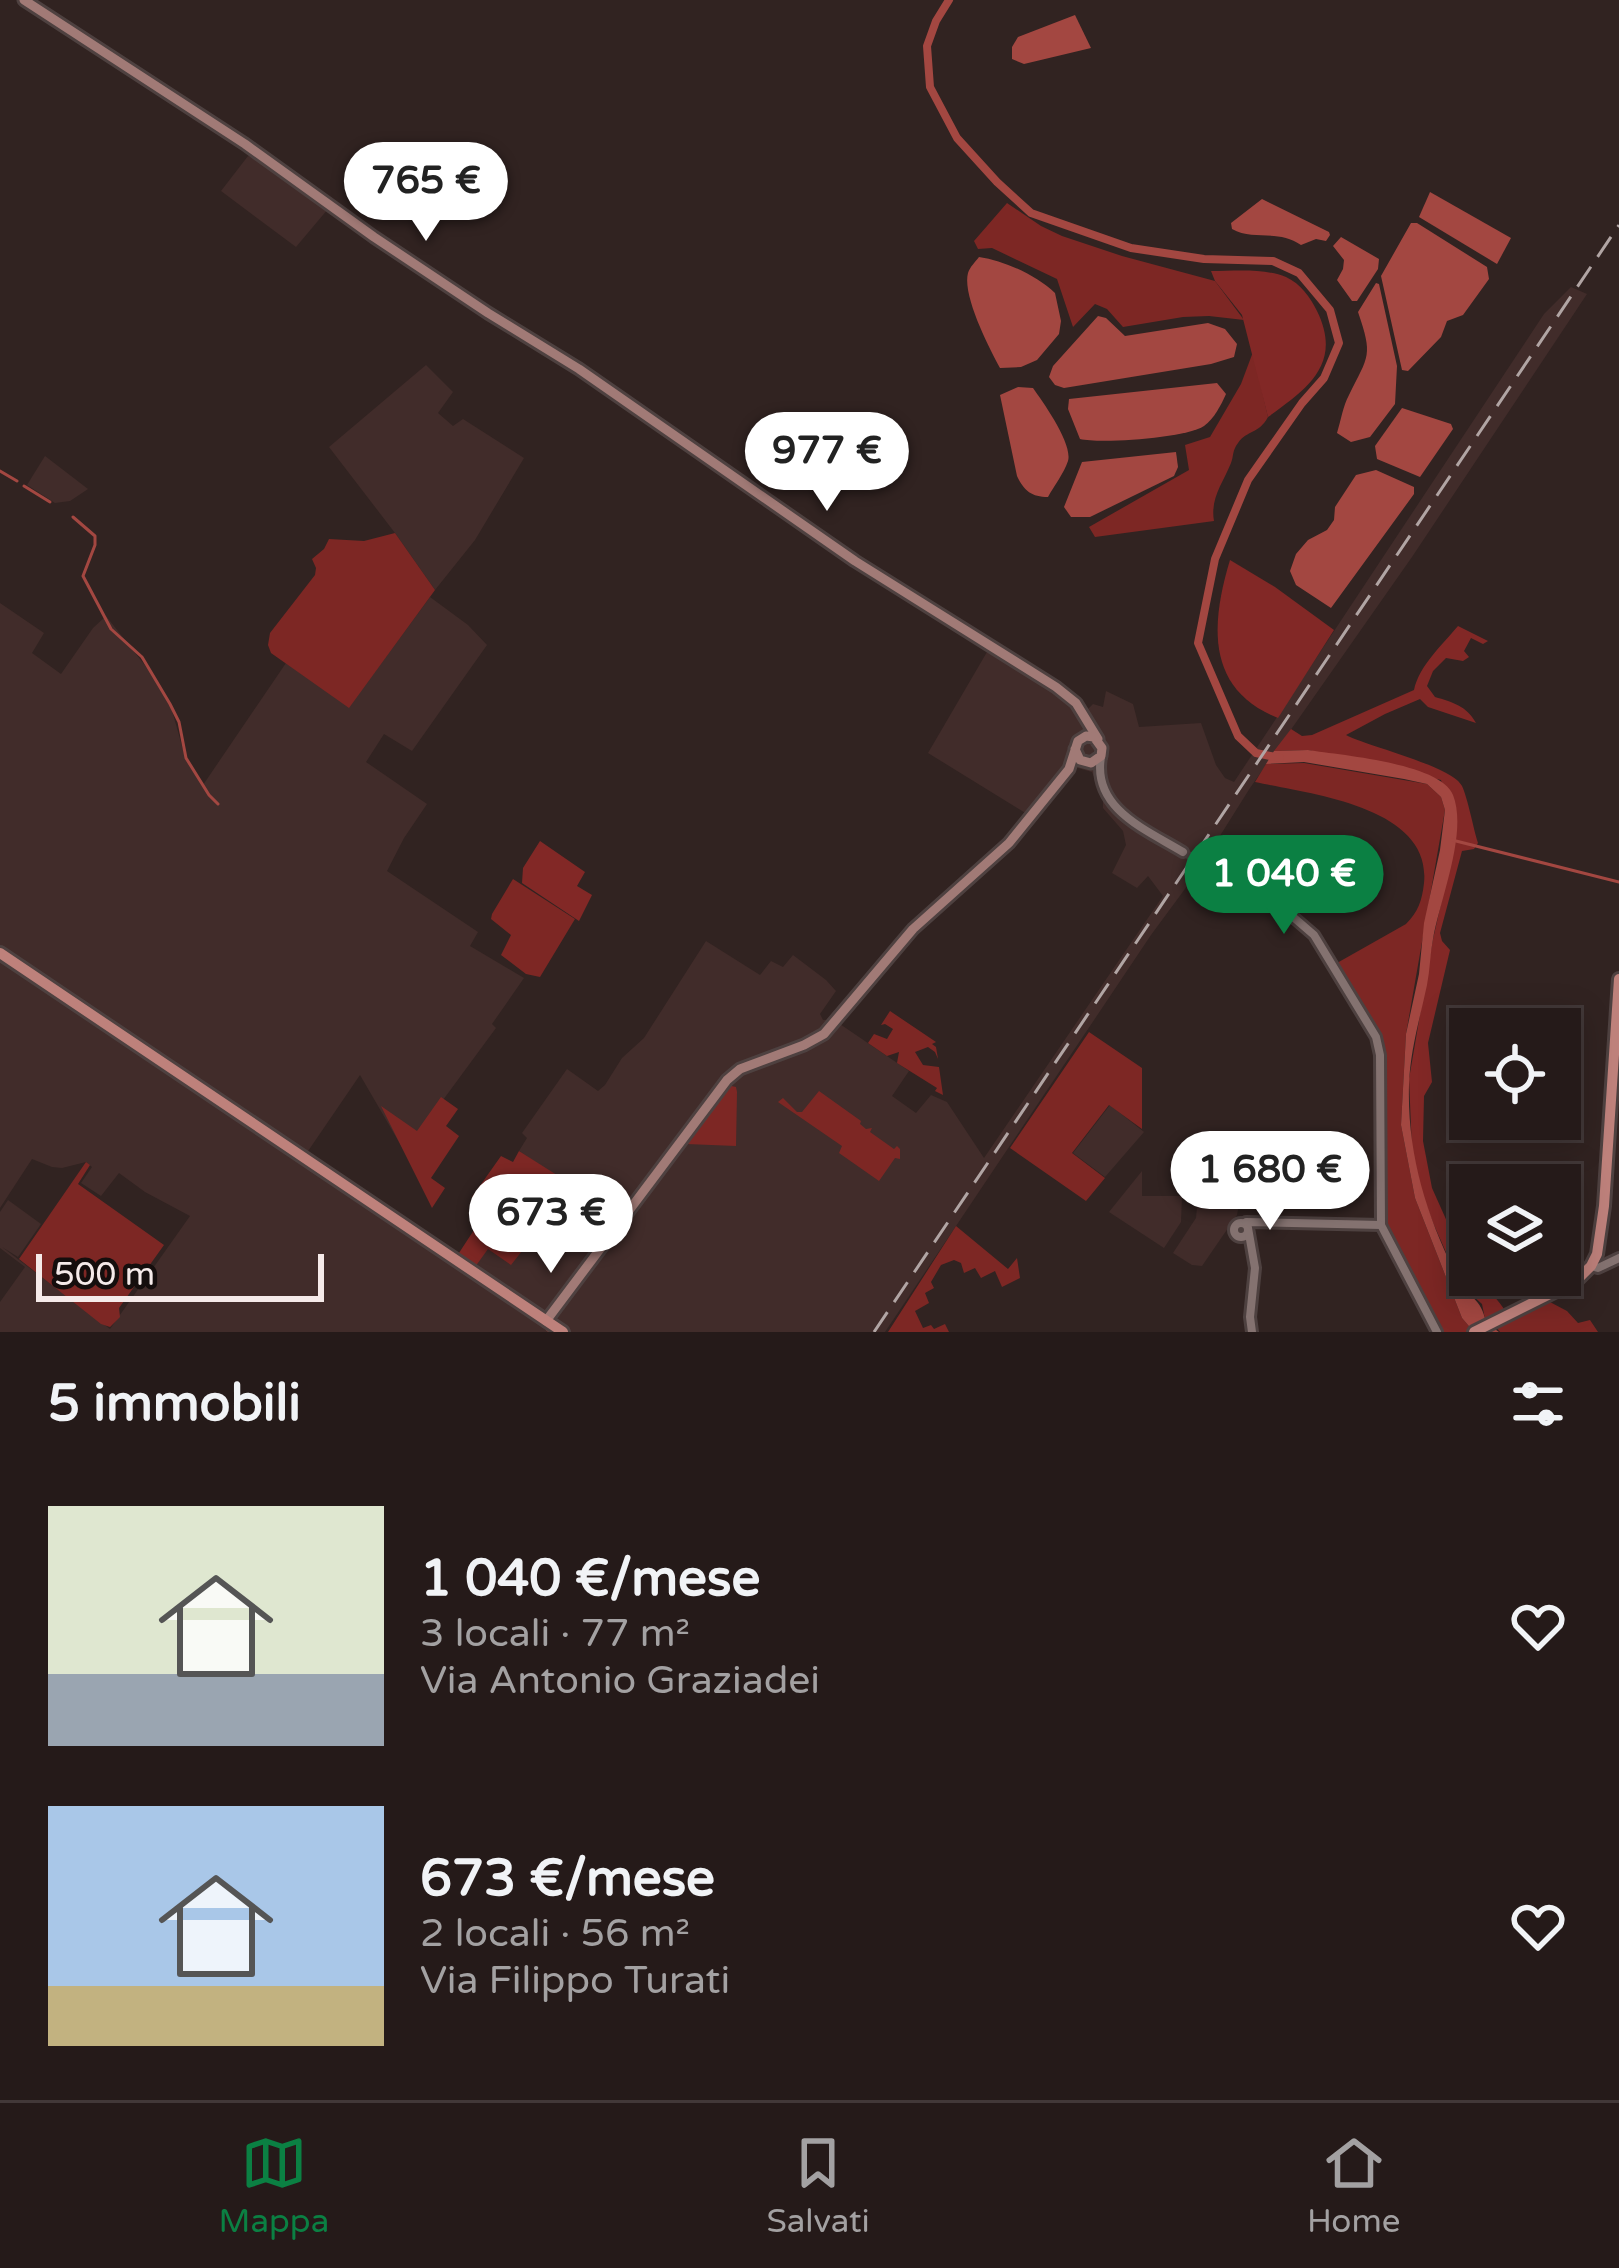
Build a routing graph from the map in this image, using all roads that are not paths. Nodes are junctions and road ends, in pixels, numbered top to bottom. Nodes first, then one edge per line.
1 (23, 0) edge
2 (1085, 718) junction
3 (1098, 739) junction
4 (1077, 745) junction
5 (1101, 757) junction
6 (1086, 763) junction
7 (1069, 769) junction
8 (1099, 773) junction
9 (1183, 852) tunnel mouth
10 (1204, 864) tunnel mouth
11 (0, 953) edge
12 (1619, 979) edge
13 (1247, 1225) junction
14 (1381, 1225) junction
15 (1251, 1246) junction
16 (1619, 1258) edge
17 (1591, 1266) junction
18 (546, 1321) junction
19 (563, 1332) edge
20 (1252, 1332) edge
21 (1437, 1332) edge
22 (1474, 1332) edge

1 - 2 main road
2 - 3 main road
2 - 4 main road
3 - 4 main road
3 - 5 main road
4 - 6 main road
4 - 7 main road
5 - 6 main road
5 - 8 street
6 - 7 main road
6 - 8 street
7 - 18 main road
8 - 9 street
10 - 14 street
11 - 18 main road
12 - 17 main road
13 - 14 street
13 - 15 street
13 - 15 street
14 - 21 street
15 - 20 street
16 - 17 street
17 - 22 main road
18 - 19 main road

